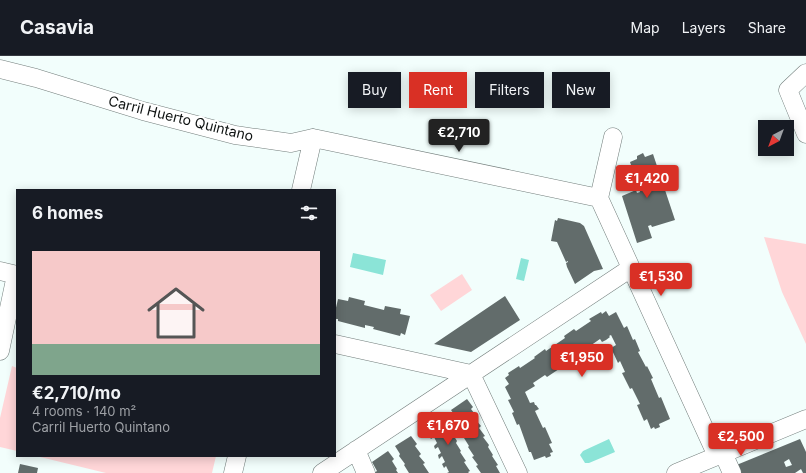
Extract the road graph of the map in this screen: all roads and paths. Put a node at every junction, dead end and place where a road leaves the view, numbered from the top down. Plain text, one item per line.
1 (0, 69) edge
2 (806, 73) edge
3 (806, 134) edge
4 (613, 137) dead end
5 (313, 138) junction
6 (301, 189) edge
7 (599, 198) junction
8 (631, 268) junction
9 (11, 274) edge
10 (336, 344) edge
11 (0, 350) edge
12 (471, 374) junction
13 (805, 421) edge
14 (356, 450) junction
15 (720, 455) junction
16 (237, 457) edge
17 (233, 473) edge
18 (322, 473) edge
19 (366, 473) edge
20 (518, 473) edge
21 (676, 473) edge
22 (732, 473) edge

1 - 5 street, Carril Huerto Quintano
2 - 3 street
4 - 7 street
5 - 6 street
5 - 7 street, Carril Huerto Quintano
7 - 8 street
8 - 12 street
8 - 15 street
9 - 11 street
10 - 12 street
12 - 14 street
12 - 20 street
13 - 15 street
14 - 18 street
14 - 19 street
15 - 21 street
15 - 22 street
16 - 17 street

